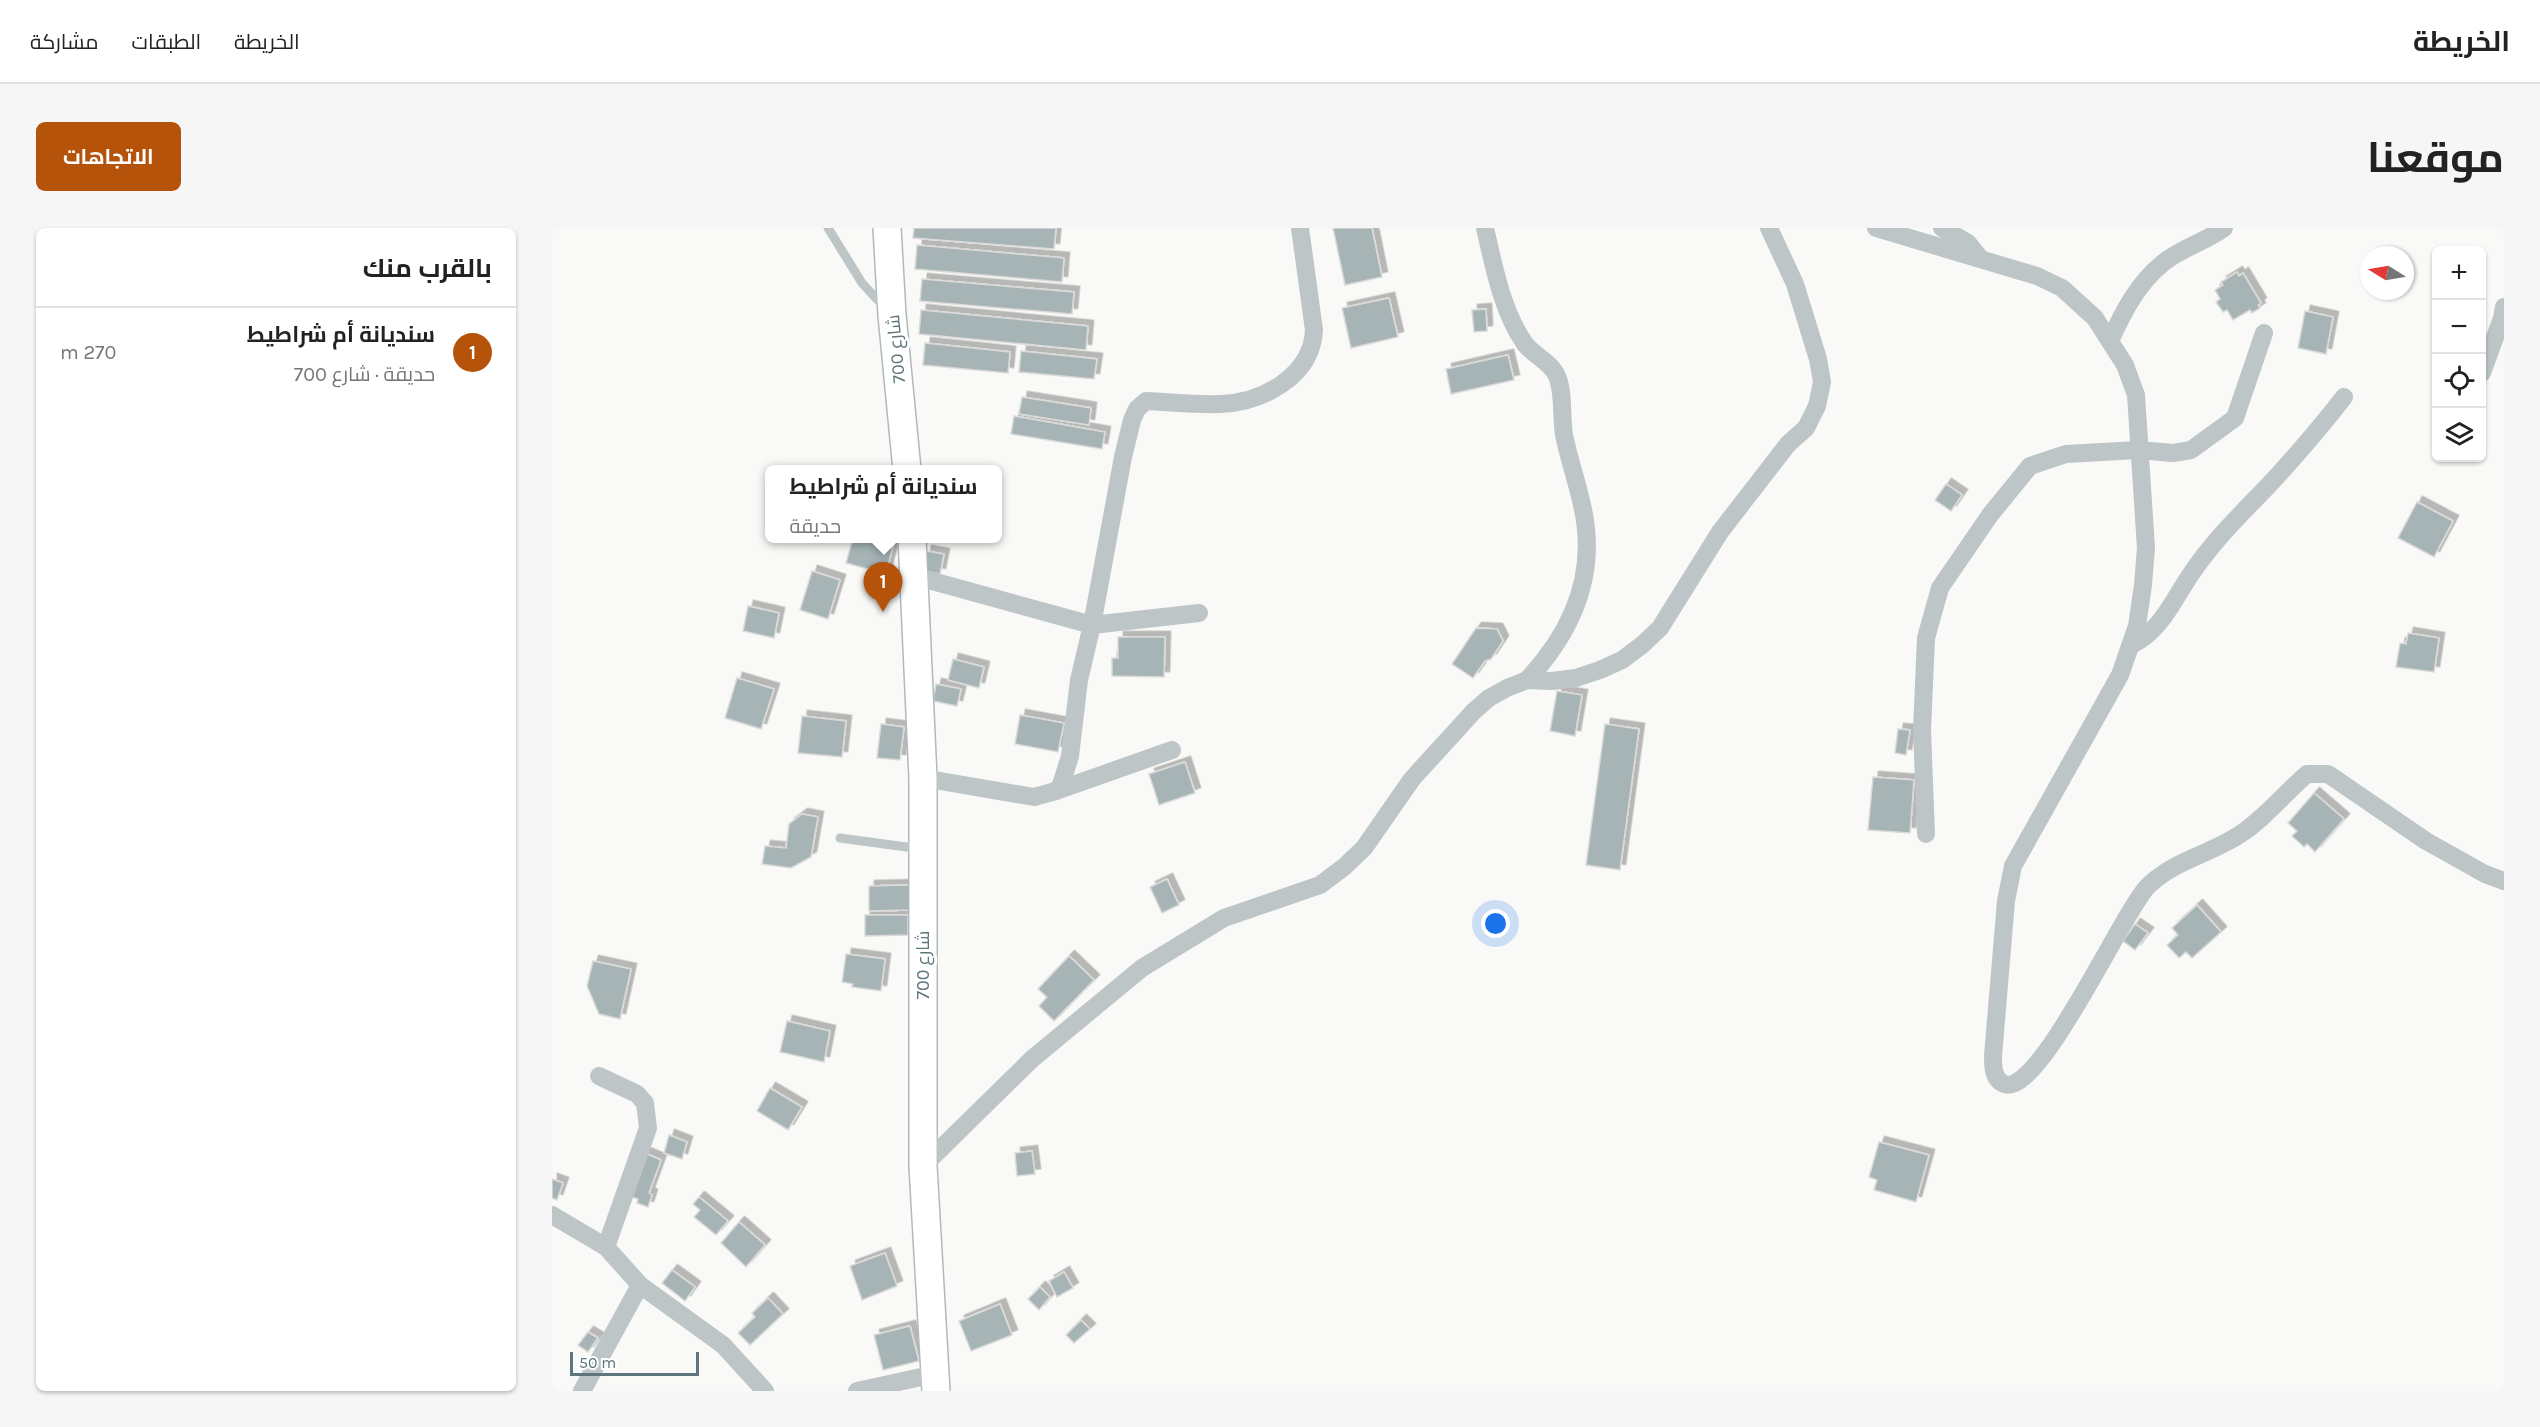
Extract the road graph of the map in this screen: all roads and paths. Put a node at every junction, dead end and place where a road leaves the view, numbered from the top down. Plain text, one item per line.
1 (828, 228) edge
2 (887, 228) edge
3 (1300, 228) edge
4 (1485, 228) edge
5 (1769, 228) edge
6 (1876, 228) edge
7 (1942, 228) edge
8 (2224, 228) edge
9 (1982, 260) junction
10 (2504, 307) edge
11 (892, 315) junction
12 (2264, 333) dead end
13 (2110, 341) junction
14 (2486, 360) edge
15 (2344, 397) dead end
16 (2138, 450) junction
17 (907, 465) edge
18 (912, 543) edge
19 (914, 576) junction
20 (1199, 613) dead end
21 (1092, 625) junction
22 (2130, 645) junction
23 (1527, 680) junction
24 (1172, 750) dead end
25 (923, 778) junction
26 (1056, 791) junction
27 (1926, 834) dead end
28 (840, 838) dead end
29 (923, 850) junction
30 (2504, 880) edge
31 (598, 1076) dead end
32 (923, 1167) junction
33 (552, 1215) edge
34 (606, 1247) junction
35 (640, 1285) junction
36 (935, 1382) edge
37 (582, 1391) edge
38 (765, 1391) edge
39 (857, 1391) edge

1 - 11 lane
2 - 11 main road, شارع 700
3 - 21 street
4 - 23 street
5 - 23 street
6 - 9 street
7 - 9 street
8 - 13 street
9 - 13 street
10 - 14 street
11 - 17 main road, شارع 700
12 - 16 street
13 - 16 street
15 - 22 street
16 - 22 street
16 - 27 street
18 - 19 main road, شارع 700
19 - 21 street
19 - 25 main road, شارع 700
20 - 21 street
21 - 26 street
22 - 30 street
23 - 32 street
24 - 26 street
25 - 26 street
25 - 29 main road, شارع 700
28 - 29 lane
29 - 32 main road, شارع 700
31 - 34 street
32 - 36 main road, شارع 700
33 - 34 street
34 - 35 street
35 - 37 street
35 - 38 street
36 - 39 street

